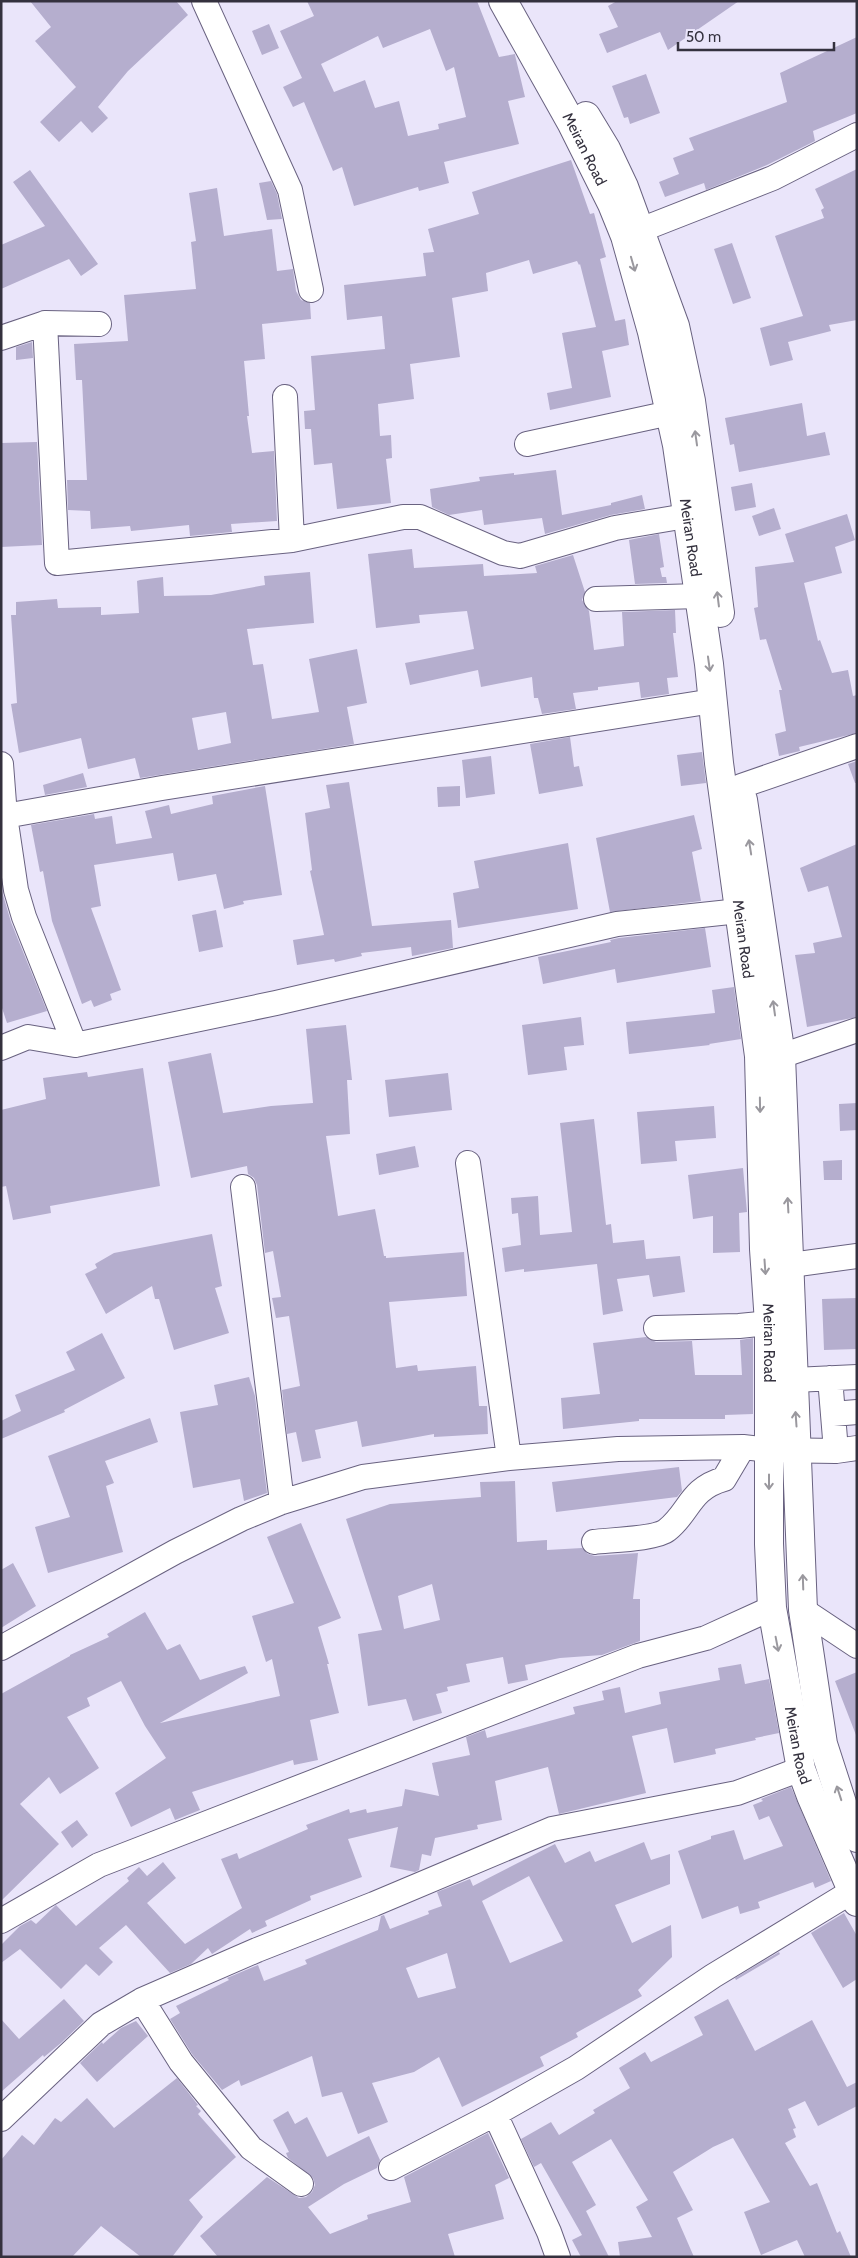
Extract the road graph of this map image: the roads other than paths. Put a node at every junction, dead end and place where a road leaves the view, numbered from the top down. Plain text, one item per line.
1 (204, 1) edge
2 (503, 1) edge
3 (522, 1) edge
4 (857, 135) edge
5 (633, 233) junction
6 (311, 290) dead end
7 (45, 323) junction
8 (99, 324) dead end
9 (663, 329) junction
10 (1, 338) edge
11 (286, 398) dead end
12 (670, 414) junction
13 (527, 444) dead end
14 (686, 516) junction
15 (292, 540) junction
16 (700, 596) junction
17 (596, 599) dead end
18 (713, 701) junction
19 (857, 746) edge
20 (1, 764) edge
21 (741, 786) junction
22 (4, 816) junction
23 (739, 911) junction
24 (857, 1030) edge
25 (74, 1045) junction
26 (1, 1048) edge
27 (781, 1056) junction
28 (468, 1163) dead end
29 (243, 1187) dead end
30 (857, 1256) edge
31 (790, 1265) junction
32 (769, 1323) junction
33 (656, 1328) dead end
34 (857, 1377) edge
35 (830, 1378) junction
36 (794, 1380) junction
37 (857, 1412) edge
38 (833, 1414) junction
39 (743, 1447) junction
40 (847, 1449) edge
41 (770, 1450) junction
42 (798, 1451) junction
43 (509, 1458) junction
44 (282, 1502) junction
45 (594, 1542) dead end
46 (772, 1608) junction
47 (804, 1610) junction
48 (857, 1646) edge
49 (1, 1648) edge
50 (801, 1769) junction
51 (857, 1838) edge
52 (854, 1897) edge
53 (1, 1921) edge
54 (142, 2000) junction
55 (495, 2114) junction
56 (1, 2119) edge
57 (391, 2168) dead end
58 (301, 2184) dead end
59 (558, 2257) edge

1 - 6 street
2 - 5 main road, Meiran Road
3 - 5 main road, Meiran Road
4 - 5 street
5 - 9 main road, Meiran Road
7 - 8 street
7 - 10 street
7 - 15 street
9 - 12 main road, Meiran Road
21 -> 9 main road, Meiran Road
11 - 15 street
12 - 13 street
12 - 14 main road, Meiran Road
14 - 15 street
14 - 16 main road, Meiran Road
16 - 17 street
16 -> 18 main road, Meiran Road
18 - 22 street
18 - 23 main road, Meiran Road
19 - 21 street
20 - 22 street
27 -> 21 main road, Meiran Road
22 - 25 street
23 - 25 street
23 -> 32 main road, Meiran Road
24 - 27 street
25 - 26 street
31 -> 27 main road, Meiran Road
28 - 43 street
29 - 44 street
30 - 31 street
31 - 36 main road, Meiran Road
32 - 33 street
32 - 41 main road, Meiran Road
34 - 35 street
35 - 36 street
35 - 38 street
42 -> 36 main road, Meiran Road
37 - 38 street
38 - 40 street
39 - 41 street
39 - 43 street
39 - 45 street
40 - 42 street
41 - 42 street
41 -> 46 main road, Meiran Road
47 -> 42 main road, Meiran Road
43 - 44 street
44 - 49 street
46 -> 50 main road, Meiran Road
46 - 53 street
47 - 48 street
51 -> 47 main road, Meiran Road
50 - 52 main road, Meiran Road
50 - 54 street
52 - 55 street
54 - 56 street
54 - 58 street
55 - 57 street
55 - 59 street

